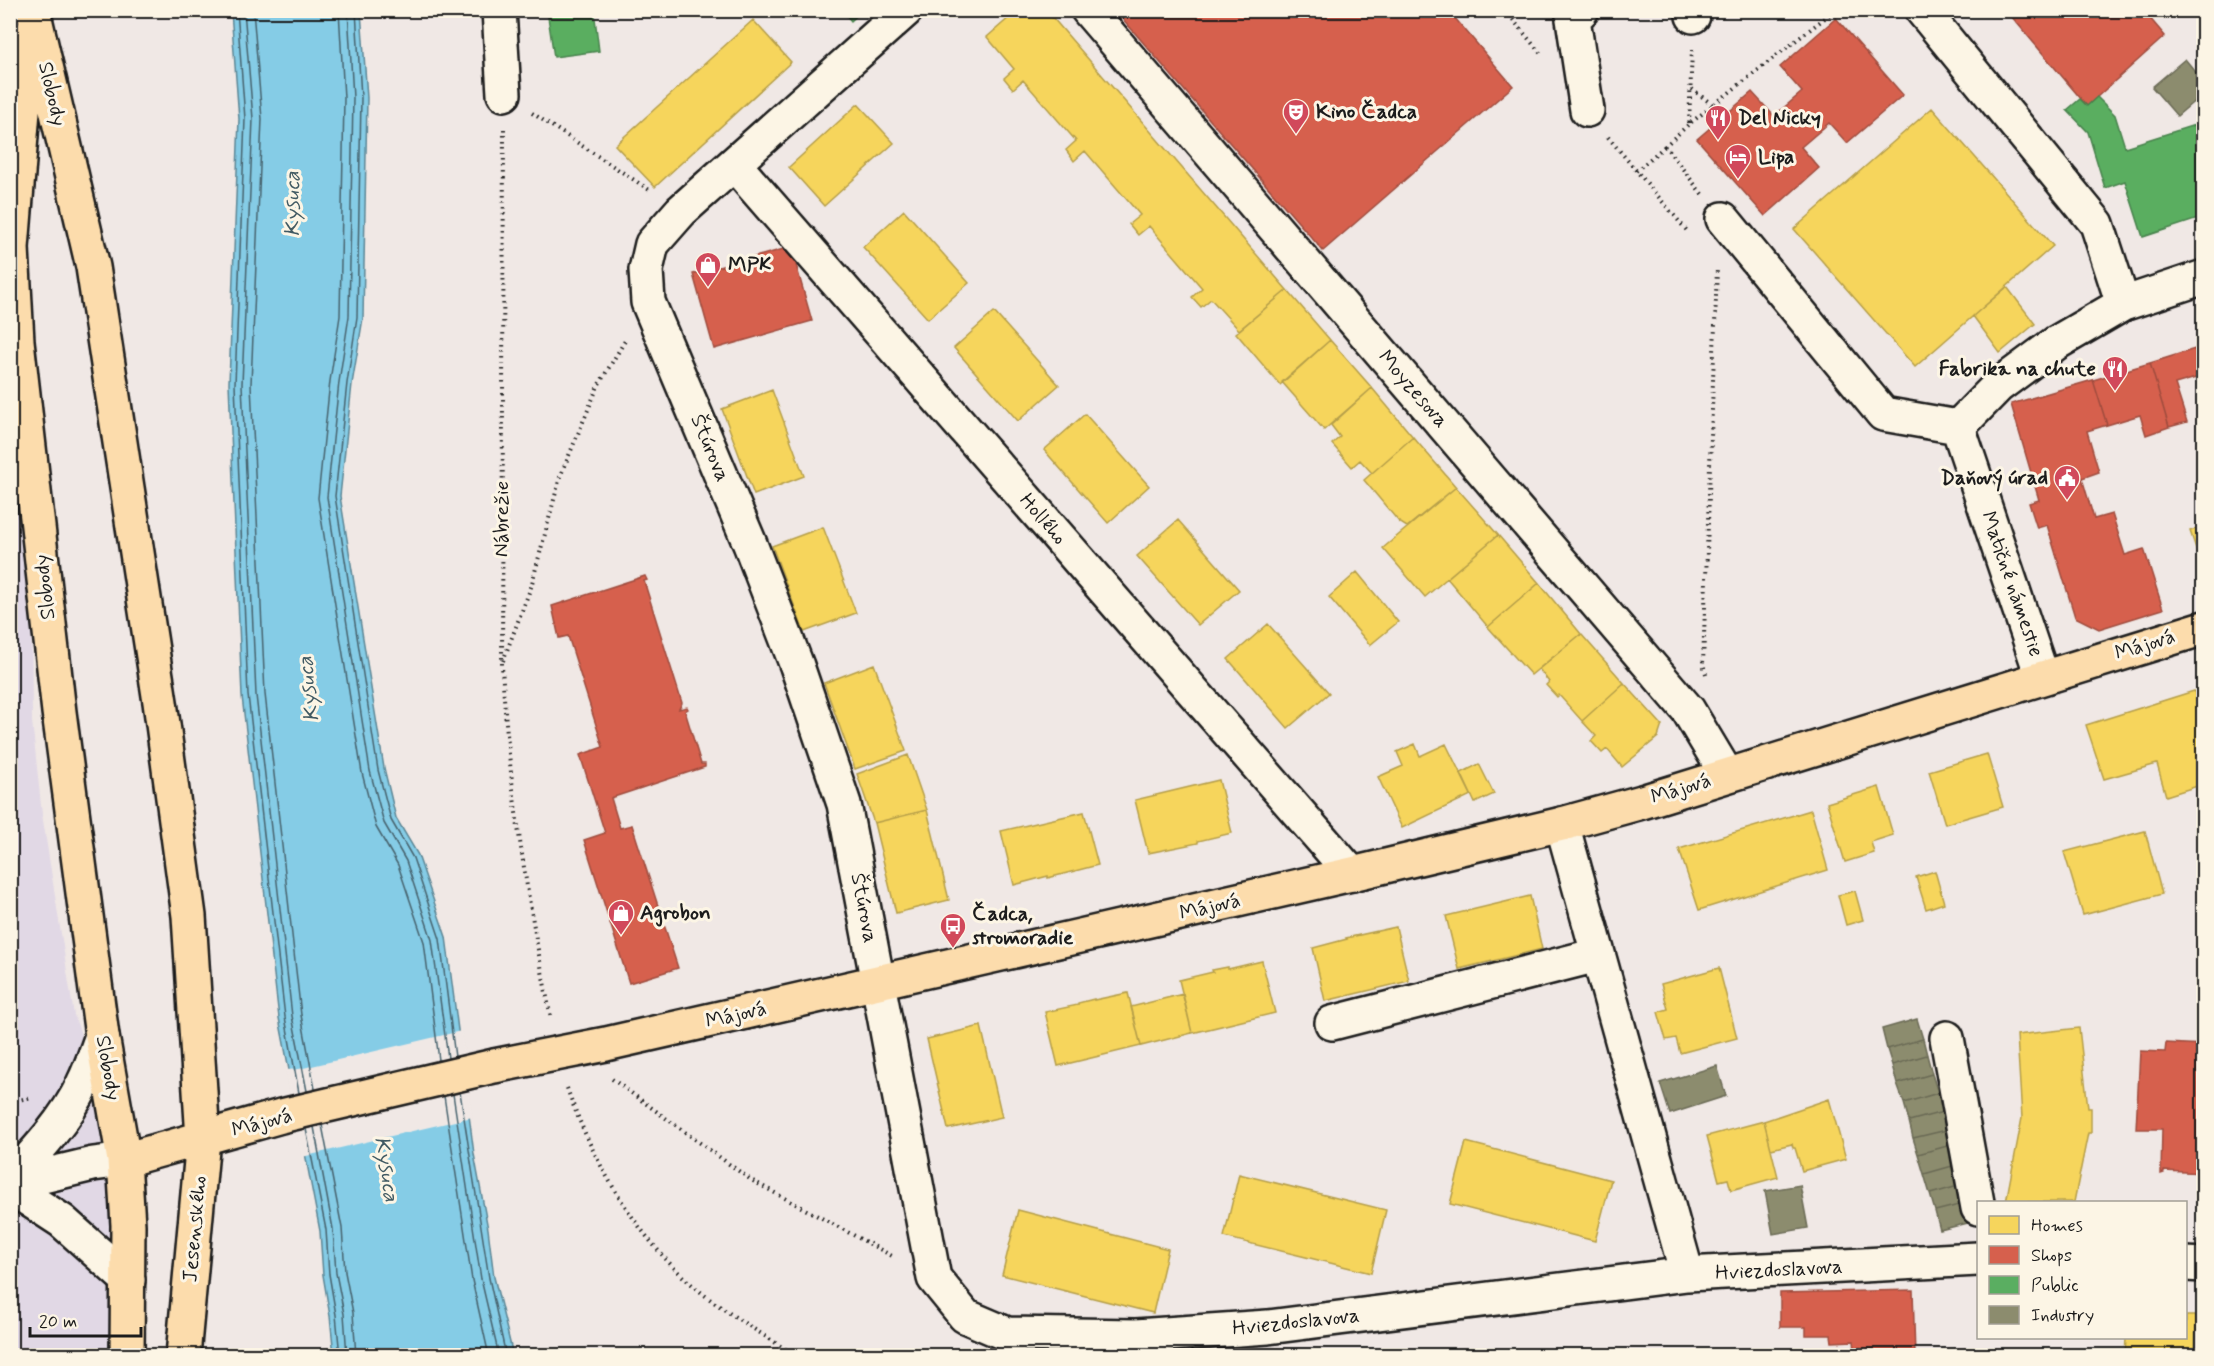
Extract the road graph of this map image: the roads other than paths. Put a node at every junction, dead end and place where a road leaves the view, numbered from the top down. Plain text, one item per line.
1 (32, 10) edge
2 (498, 10) edge
3 (906, 10) edge
4 (1088, 10) edge
5 (1582, 10) edge
6 (1922, 10) edge
7 (504, 94) road end
8 (1587, 110) dead end
9 (734, 164) junction
10 (1723, 219) road end
11 (2204, 277) edge
12 (2123, 304) junction
13 (1958, 428) junction
14 (2204, 628) edge
15 (2042, 676) junction
16 (1727, 775) junction
17 (1562, 824) junction
18 (1352, 874) junction
19 (1597, 955) junction
20 (878, 983) junction
21 (1332, 1023) dead end
22 (102, 1036) junction
23 (1947, 1038) dead end
24 (203, 1139) junction
25 (124, 1160) junction
26 (10, 1184) edge
27 (1977, 1203) edge
28 (1977, 1259) edge
29 (2187, 1264) edge
30 (2204, 1264) edge
31 (1687, 1274) junction
32 (128, 1280) junction
33 (127, 1356) edge
34 (183, 1356) edge

1 - 22 main road, Slobody
1 - 24 main road, Slobody
2 - 7 street
3 - 9 street, Štúrova
4 - 16 street, Moyzesova
5 - 8 street
6 - 12 street
9 - 18 street, Hollého
9 - 20 street, Štúrova
10 - 13 street
11 - 12 street
12 - 13 street
13 - 15 street, Matičné námestie
14 - 15 main road, Májová
15 - 16 main road, Májová
16 - 17 main road, Májová
17 - 18 main road, Májová
17 - 19 street
18 - 20 main road, Májová
19 - 21 street
19 - 31 street
20 - 24 main road, Májová
20 - 31 street, Hviezdoslavova
22 - 25 main road, Slobody
22 - 26 street
23 - 27 street
24 - 25 main road, Májová
24 - 34 main road, Jesenského
25 - 26 street
25 - 32 main road
26 - 32 street
28 - 31 street, Hviezdoslavova
29 - 30 street
32 - 33 main road

